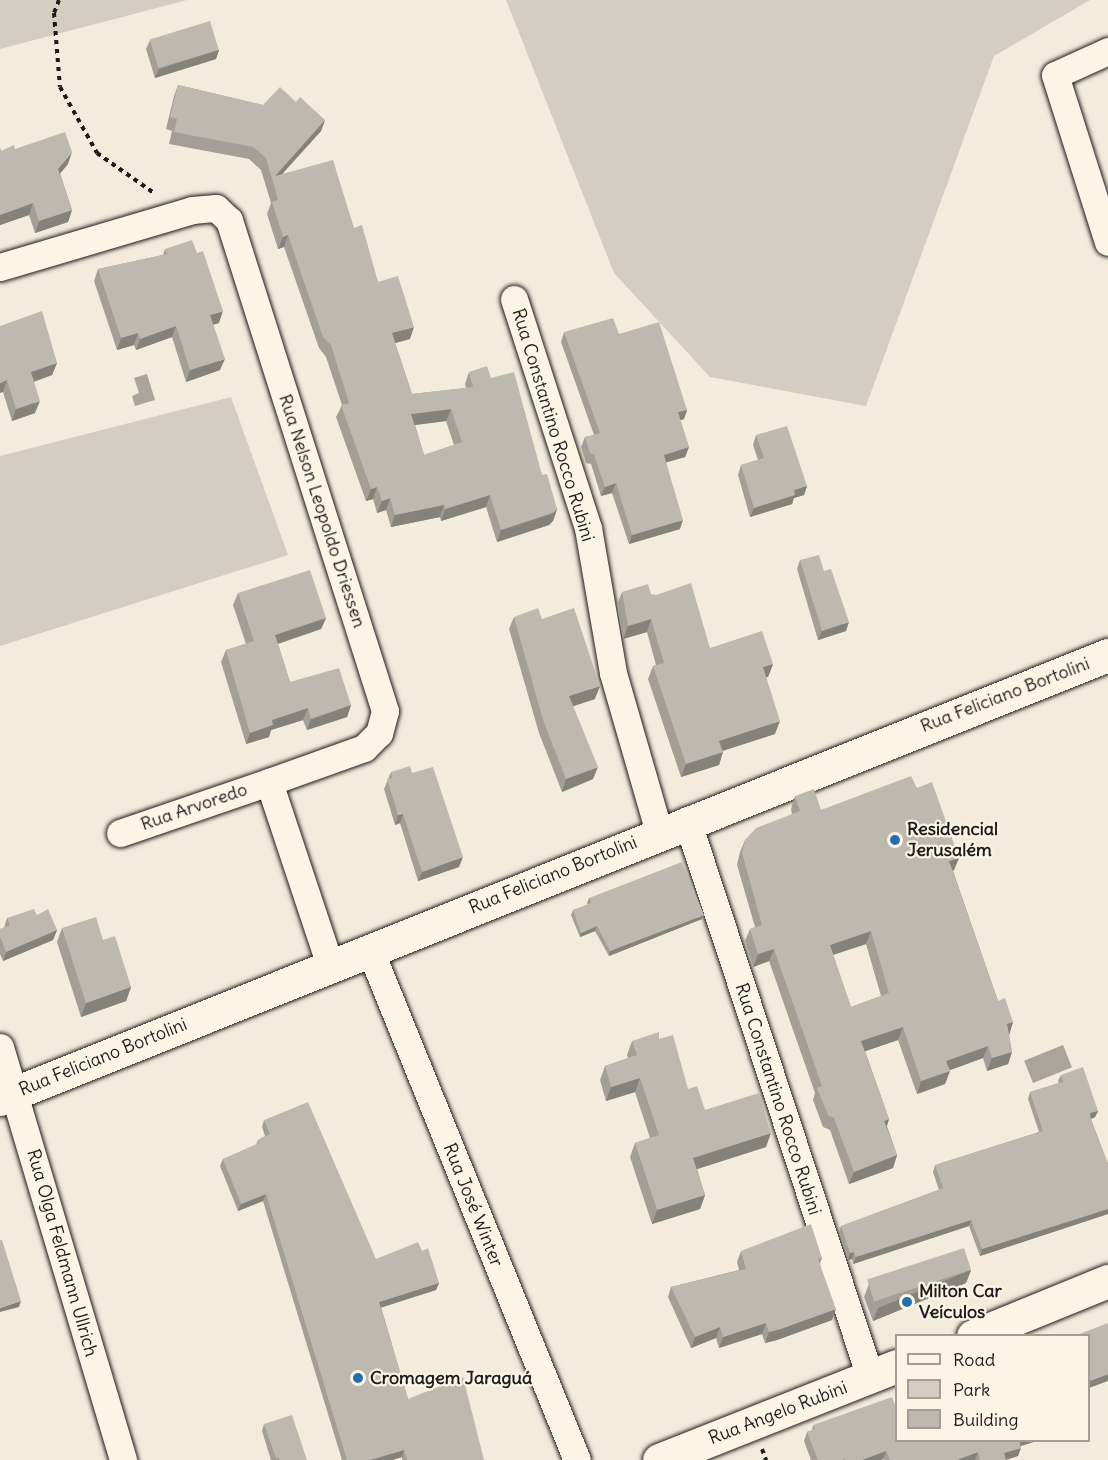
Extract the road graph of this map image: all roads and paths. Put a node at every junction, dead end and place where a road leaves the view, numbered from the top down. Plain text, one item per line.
1 (59, 0) edge
2 (1108, 51) edge
3 (192, 210) junction
4 (1108, 242) edge
5 (0, 267) edge
6 (514, 298) dead end
7 (1108, 655) edge
8 (269, 782) junction
9 (673, 826) junction
10 (120, 833) dead end
11 (370, 950) junction
12 (330, 965) junction
13 (0, 1047) edge
14 (8, 1096) edge
15 (1108, 1281) edge
16 (976, 1334) edge
17 (883, 1372) edge
18 (123, 1460) edge
19 (577, 1460) edge
20 (659, 1460) edge

1 - 3 path
2 - 4 street
3 - 5 street, Rua Nelson Leopoldo Driessen
3 - 8 street, Rua Nelson Leopoldo Driessen
6 - 9 street, Rua Constantino Rocco Rubini
7 - 9 main road, Rua Feliciano Bortolini
8 - 10 street, Rua Arvoredo
8 - 12 street
9 - 11 main road, Rua Feliciano Bortolini
9 - 17 street, Rua Constantino Rocco Rubini
11 - 12 main road, Rua Feliciano Bortolini
11 - 19 street, Rua José Winter
12 - 14 main road, Rua Feliciano Bortolini
13 - 14 street, Rua Olga Feldmann Ullrich
14 - 18 street, Rua Olga Feldmann Ullrich
15 - 16 main road
17 - 20 main road, Rua Angelo Rubini

